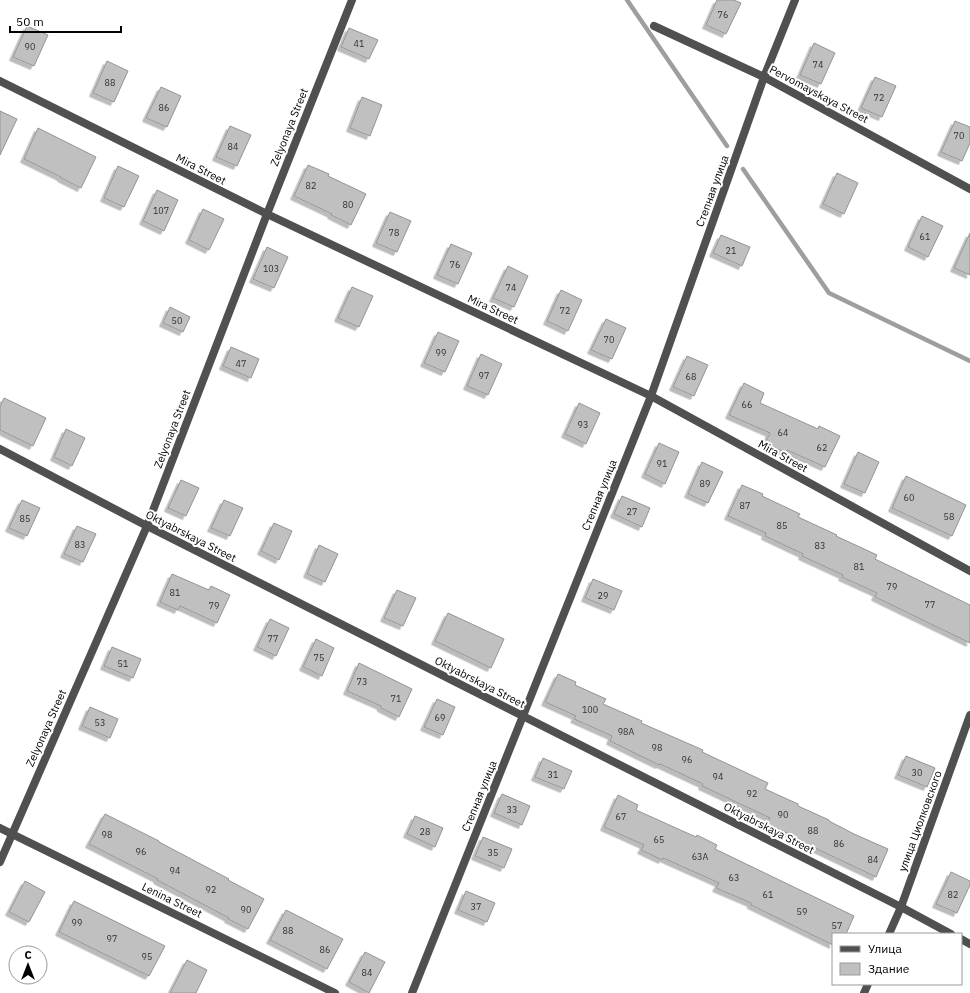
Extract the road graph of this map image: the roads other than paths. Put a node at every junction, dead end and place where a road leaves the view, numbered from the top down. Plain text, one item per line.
1 (352, 0) edge
2 (795, 0) edge
3 (654, 26) dead end
4 (764, 77) junction
5 (0, 81) edge
6 (970, 189) edge
7 (266, 214) junction
8 (651, 396) junction
9 (0, 449) edge
10 (147, 526) junction
11 (970, 571) edge
12 (970, 715) edge
13 (523, 716) junction
14 (0, 828) edge
15 (12, 834) junction
16 (0, 862) edge
17 (901, 907) junction
18 (889, 933) edge
19 (949, 933) edge
20 (334, 993) edge
21 (412, 993) edge

1 - 7 street, Zelyonaya Street
2 - 4 street, Степная улица
3 - 4 street, Pervomayskaya Street
4 - 6 street, Pervomayskaya Street
4 - 8 street, Степная улица
5 - 7 street, Mira Street
7 - 8 street, Mira Street
7 - 10 street, Zelyonaya Street
8 - 11 street, Mira Street
8 - 13 street, Степная улица
9 - 10 street, Oktyabrskaya Street
10 - 13 street, Oktyabrskaya Street
10 - 15 street, Zelyonaya Street
12 - 17 street, улица Циолковского
13 - 17 street, Oktyabrskaya Street
13 - 21 street, Степная улица
14 - 15 street, Lenina Street
15 - 16 street, Zelyonaya Street
15 - 20 street, Lenina Street
17 - 18 street, улица Циолковского
17 - 19 street, Oktyabrskaya Street

